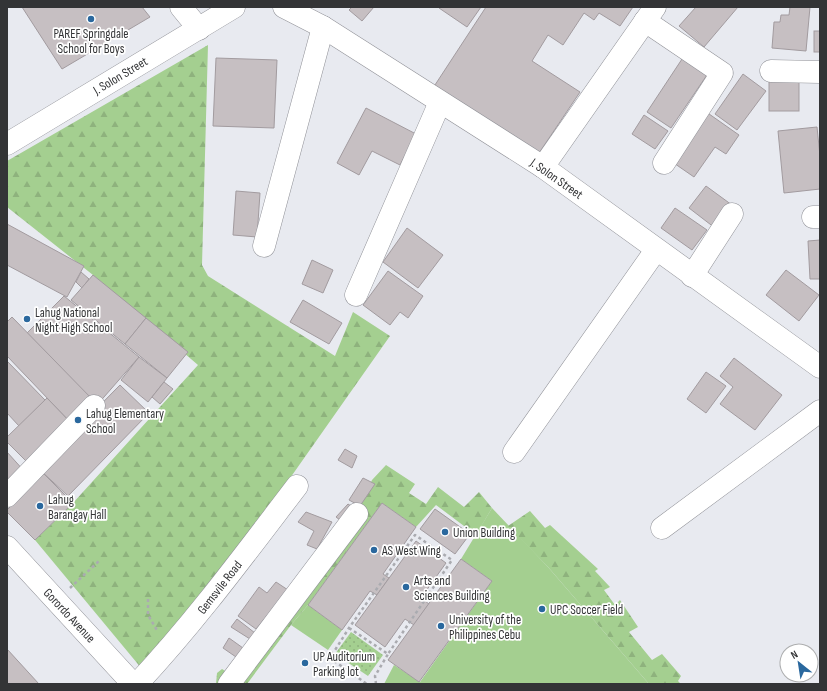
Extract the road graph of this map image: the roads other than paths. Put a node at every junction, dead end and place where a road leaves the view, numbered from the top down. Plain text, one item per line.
1 (181, 7) edge
2 (234, 7) edge
3 (284, 7) edge
4 (650, 14) edge
5 (323, 27) junction
6 (199, 29) junction
7 (771, 72) dead end
8 (820, 72) edge
9 (440, 102) junction
10 (10, 137) edge
11 (664, 163) dead end
12 (543, 167) junction
13 (732, 214) dead end
14 (264, 246) dead end
15 (656, 250) junction
16 (692, 276) junction
17 (356, 295) dead end
18 (820, 367) edge
19 (94, 406) dead end
20 (820, 411) edge
21 (514, 452) dead end
22 (296, 486) dead end
23 (7, 496) edge
24 (358, 514) dead end
25 (662, 528) dead end
26 (7, 546) edge
27 (133, 684) edge
28 (137, 684) edge
29 (229, 684) edge

1 - 6 street
2 - 6 street, J. Solon Street
3 - 5 street, J. Solon Street
4 - 11 street
4 - 12 street
5 - 9 street, J. Solon Street
5 - 14 street
6 - 10 street, J. Solon Street
7 - 8 street
9 - 12 street, J. Solon Street
9 - 17 street
12 - 15 street, J. Solon Street
13 - 16 street
15 - 16 street, J. Solon Street
15 - 21 street
16 - 18 street, J. Solon Street
19 - 23 street
20 - 25 street
22 - 28 street, Gemsvile Road
24 - 29 street
26 - 27 street, Gorordo Avenue

